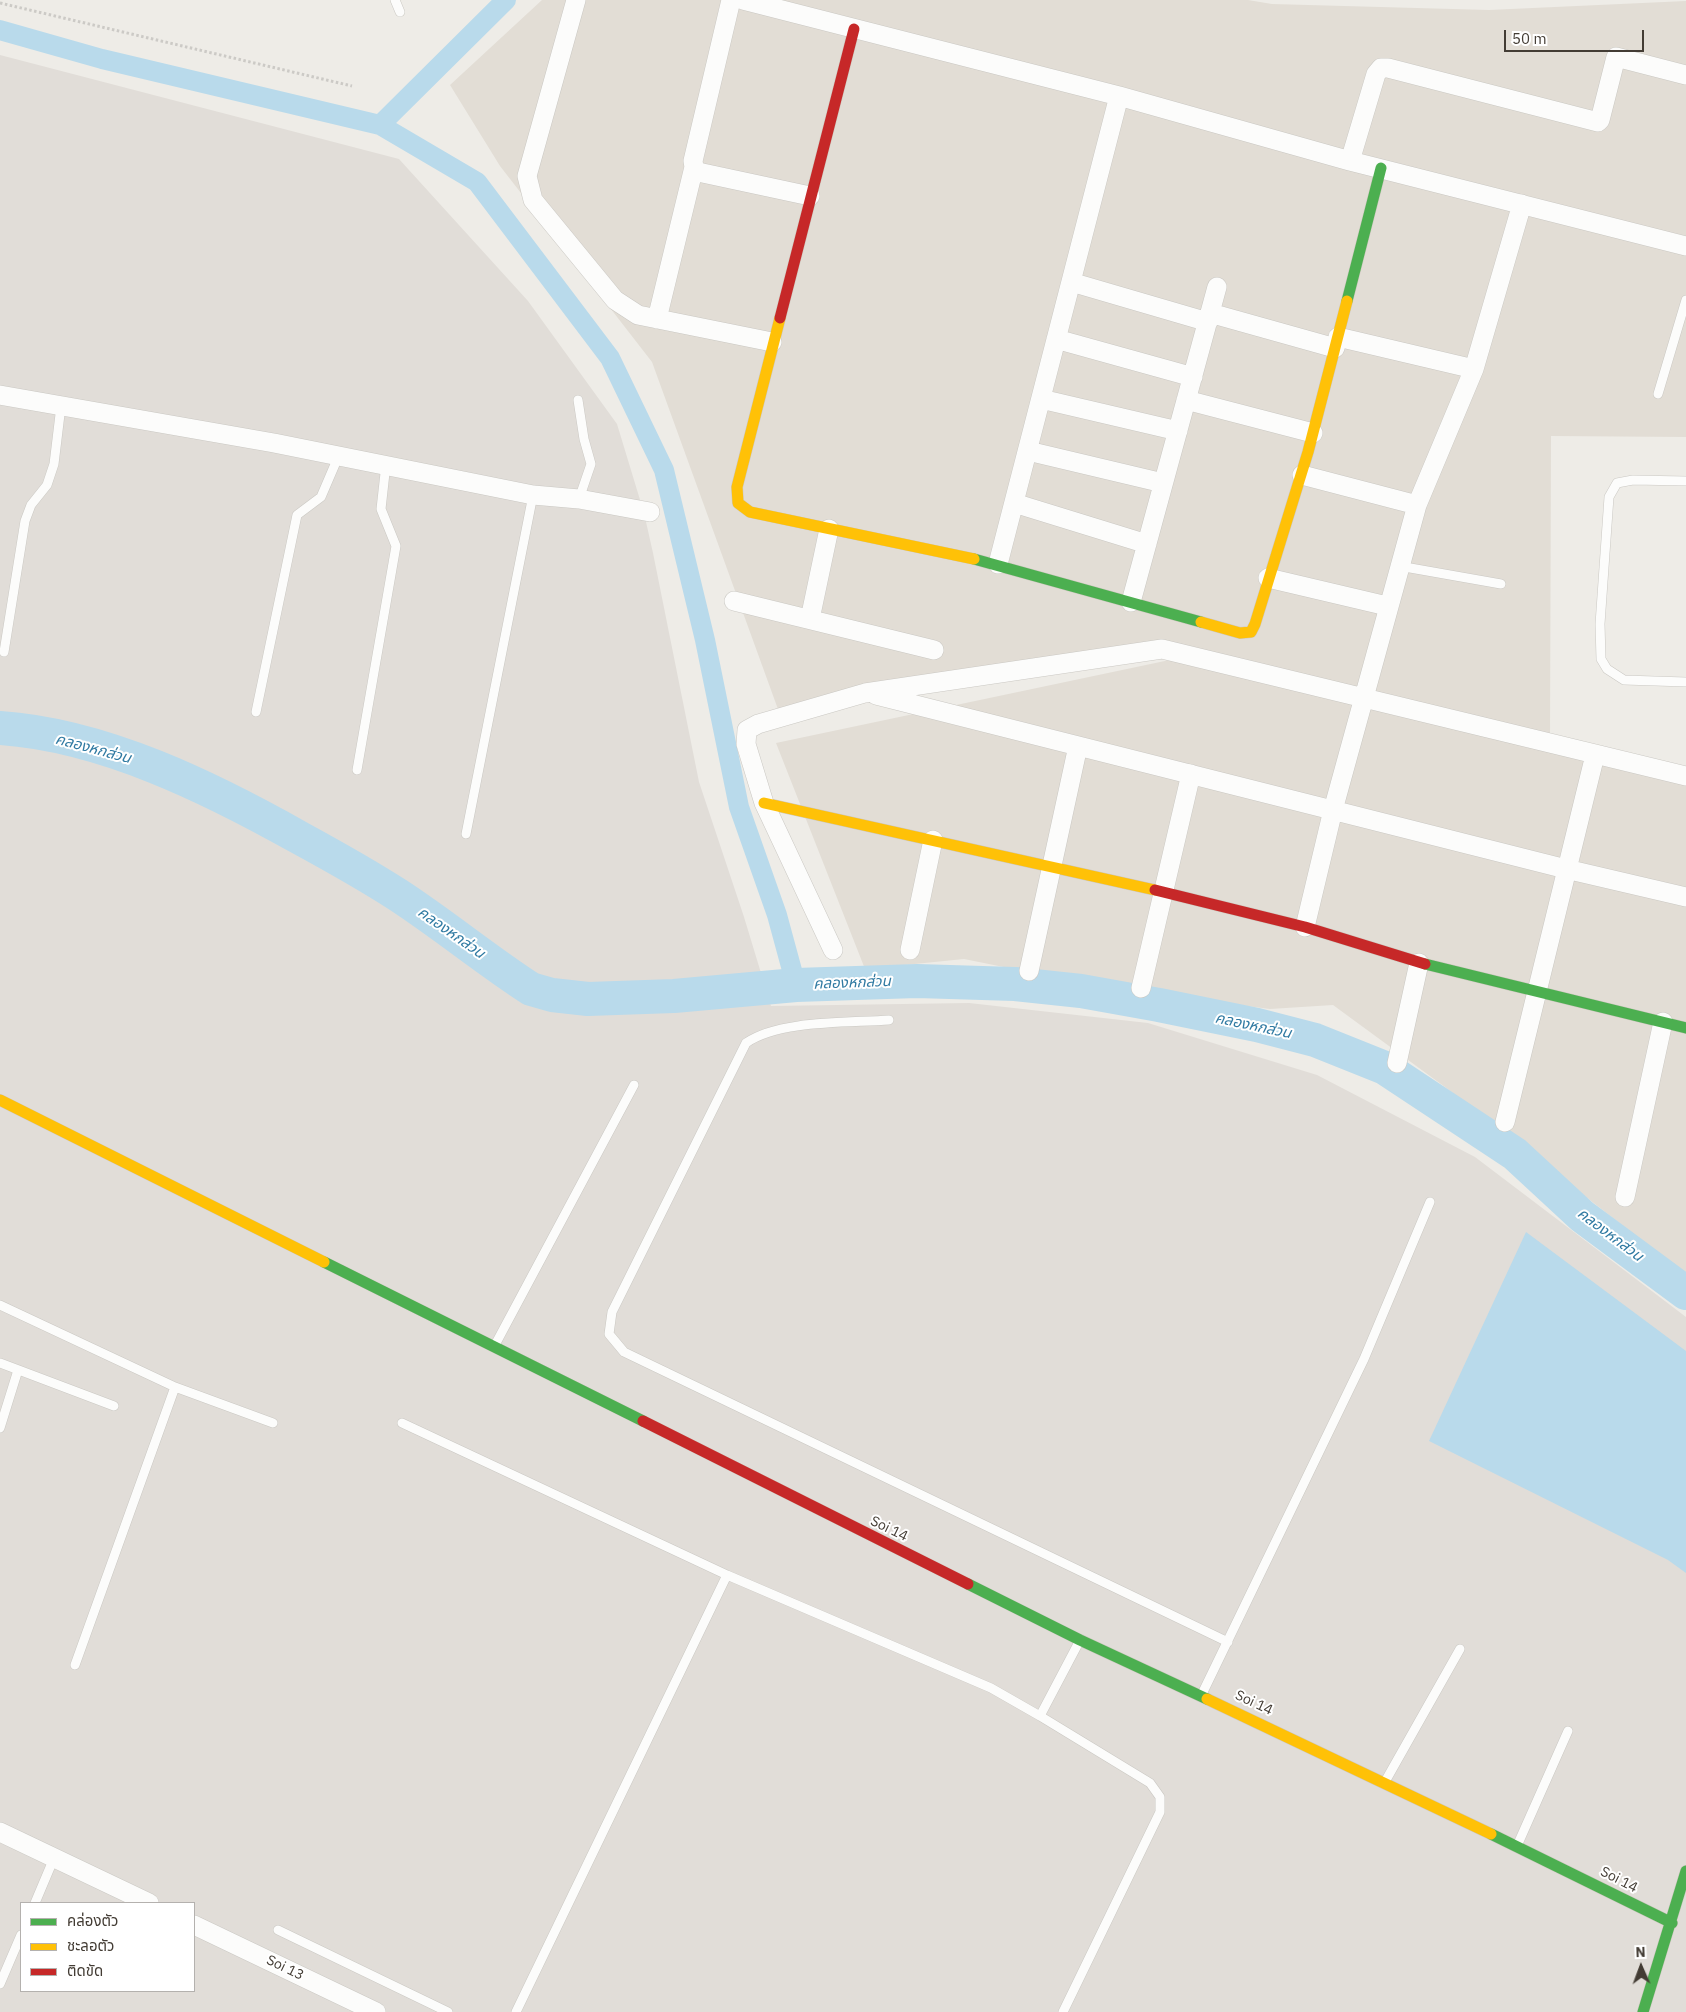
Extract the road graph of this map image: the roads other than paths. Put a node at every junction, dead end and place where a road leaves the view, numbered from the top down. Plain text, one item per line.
1 (395, 0) edge
2 (576, 0) edge
3 (731, 0) edge
4 (743, 0) edge
5 (400, 12) dead end
6 (854, 29) junction
7 (1686, 75) edge
8 (1119, 96) junction
9 (1350, 161) junction
10 (694, 168) junction
11 (1381, 168) junction
12 (810, 196) junction
13 (1522, 204) junction
14 (1686, 246) edge
15 (1071, 282) junction
16 (1217, 287) dead end
17 (1686, 300) edge
18 (1209, 318) junction
19 (658, 319) junction
20 (1056, 339) junction
21 (772, 342) junction
22 (1336, 343) junction
23 (1474, 369) junction
24 (1193, 377) junction
25 (1658, 394) dead end
26 (0, 395) edge
27 (1041, 399) junction
28 (578, 400) dead end
29 (1186, 400) junction
30 (60, 406) junction
31 (1178, 430) junction
32 (1313, 433) junction
33 (1028, 451) junction
34 (339, 455) junction
35 (386, 464) junction
36 (1302, 475) junction
37 (1686, 481) edge
38 (1163, 483) junction
39 (533, 495) junction
40 (579, 500) junction
41 (1014, 503) junction
42 (1417, 505) junction
43 (650, 512) dead end
44 (829, 529) junction
45 (1147, 544) junction
46 (998, 564) junction
47 (1399, 566) junction
48 (1268, 578) junction
49 (1501, 584) dead end
50 (734, 601) dead end
51 (1131, 602) junction
52 (1387, 606) junction
53 (810, 620) junction
54 (934, 650) dead end
55 (4, 652) dead end
56 (1686, 682) edge
57 (865, 693) junction
58 (1364, 700) junction
59 (256, 712) dead end
60 (1078, 746) junction
61 (1595, 755) junction
62 (357, 770) dead end
63 (1192, 774) junction
64 (1686, 776) edge
65 (764, 803) junction
66 (1333, 810) junction
67 (466, 834) dead end
68 (933, 840) junction
69 (1051, 866) junction
70 (1566, 869) junction
71 (1164, 892) junction
72 (1686, 897) edge
73 (1305, 927) junction
74 (833, 950) dead end
75 (910, 950) dead end
76 (1419, 963) junction
77 (1029, 971) dead end
78 (1141, 988) dead end
79 (1538, 992) junction
80 (889, 1020) dead end
81 (1663, 1022) junction
82 (1686, 1028) edge
83 (1397, 1063) dead end
84 (634, 1085) dead end
85 (0, 1100) edge
86 (1505, 1122) dead end
87 (1625, 1197) dead end
88 (1430, 1202) dead end
89 (0, 1305) edge
90 (494, 1347) junction
91 (0, 1363) edge
92 (18, 1370) junction
93 (175, 1387) junction
94 (114, 1406) dead end
95 (273, 1423) dead end
96 (402, 1423) dead end
97 (0, 1428) edge
98 (727, 1575) junction
99 (1080, 1640) junction
100 (1228, 1642) junction
101 (1460, 1649) dead end
102 (75, 1666) dead end
103 (1202, 1695) junction
104 (1040, 1716) junction
105 (1568, 1730) dead end
106 (1385, 1782) junction
107 (0, 1832) edge
108 (1517, 1846) junction
109 (54, 1858) junction
110 (1686, 1871) edge
111 (35, 1902) edge
112 (147, 1902) edge
113 (1672, 1924) junction
114 (195, 1925) edge
115 (278, 1930) dead end
116 (20, 1937) edge
117 (0, 1984) edge
118 (376, 2012) edge
119 (448, 2012) edge
120 (516, 2012) edge
121 (1063, 2012) edge
122 (1643, 2012) edge

1 - 5 lane
2 - 19 street
3 - 10 street
4 - 6 street
6 - 8 street
6 - 12 street
7 - 9 street
8 - 9 street
8 - 15 street
9 - 11 street
10 - 12 street
10 - 19 street
11 - 13 street
11 - 22 street
12 - 21 street
13 - 14 street
13 - 23 street
15 - 18 street
15 - 20 street
16 - 18 street
17 - 25 lane
18 - 22 street
18 - 24 street
19 - 21 street
20 - 24 street
20 - 27 street
21 - 44 street
22 - 23 street
22 - 32 street
23 - 42 street
24 - 29 street
26 - 30 street
27 - 31 street
27 - 33 street
28 - 40 lane
29 - 31 street
29 - 32 street
30 - 34 street
30 - 55 lane
31 - 38 street
32 - 36 street
33 - 38 street
33 - 41 street
34 - 35 street
34 - 59 lane
35 - 39 street
35 - 62 lane
36 - 42 street
36 - 48 street
37 - 56 lane
38 - 45 street
39 - 40 street
39 - 67 lane
40 - 43 street
41 - 45 street
41 - 46 street
42 - 47 street
44 - 46 street
44 - 53 street
45 - 51 street
46 - 51 street
47 - 49 lane
47 - 52 street
48 - 51 street
48 - 52 street
50 - 53 street
52 - 58 street
53 - 54 street
57 - 58 street
57 - 60 street
57 - 65 street
58 - 61 street
58 - 66 street
60 - 63 street
60 - 69 street
61 - 64 street
61 - 70 street
63 - 66 street
63 - 71 street
65 - 68 street
65 - 74 street
66 - 70 street
66 - 73 street
68 - 69 street
68 - 75 street
69 - 71 street
69 - 77 street
70 - 72 street
70 - 79 street
71 - 73 street
71 - 78 street
73 - 76 street
76 - 79 street
76 - 83 street
79 - 81 street
79 - 86 street
80 - 100 lane
81 - 82 street
81 - 87 street
84 - 90 lane
85 - 90 street, Soi 14
88 - 100 lane
89 - 93 lane
90 - 99 street, Soi 14
91 - 92 lane
92 - 94 lane
92 - 97 lane
93 - 95 lane
93 - 102 lane
96 - 98 lane
98 - 104 lane
98 - 120 lane
99 - 103 street, Soi 14
99 - 104 lane
100 - 103 lane
101 - 106 lane
103 - 106 street, Soi 14
104 - 121 lane
105 - 108 lane
106 - 108 street, Soi 14
107 - 109 street
108 - 113 street, Soi 14
109 - 111 lane
109 - 112 street
110 - 113 street
113 - 122 street
114 - 118 street, Soi 13
115 - 119 lane
116 - 117 lane

